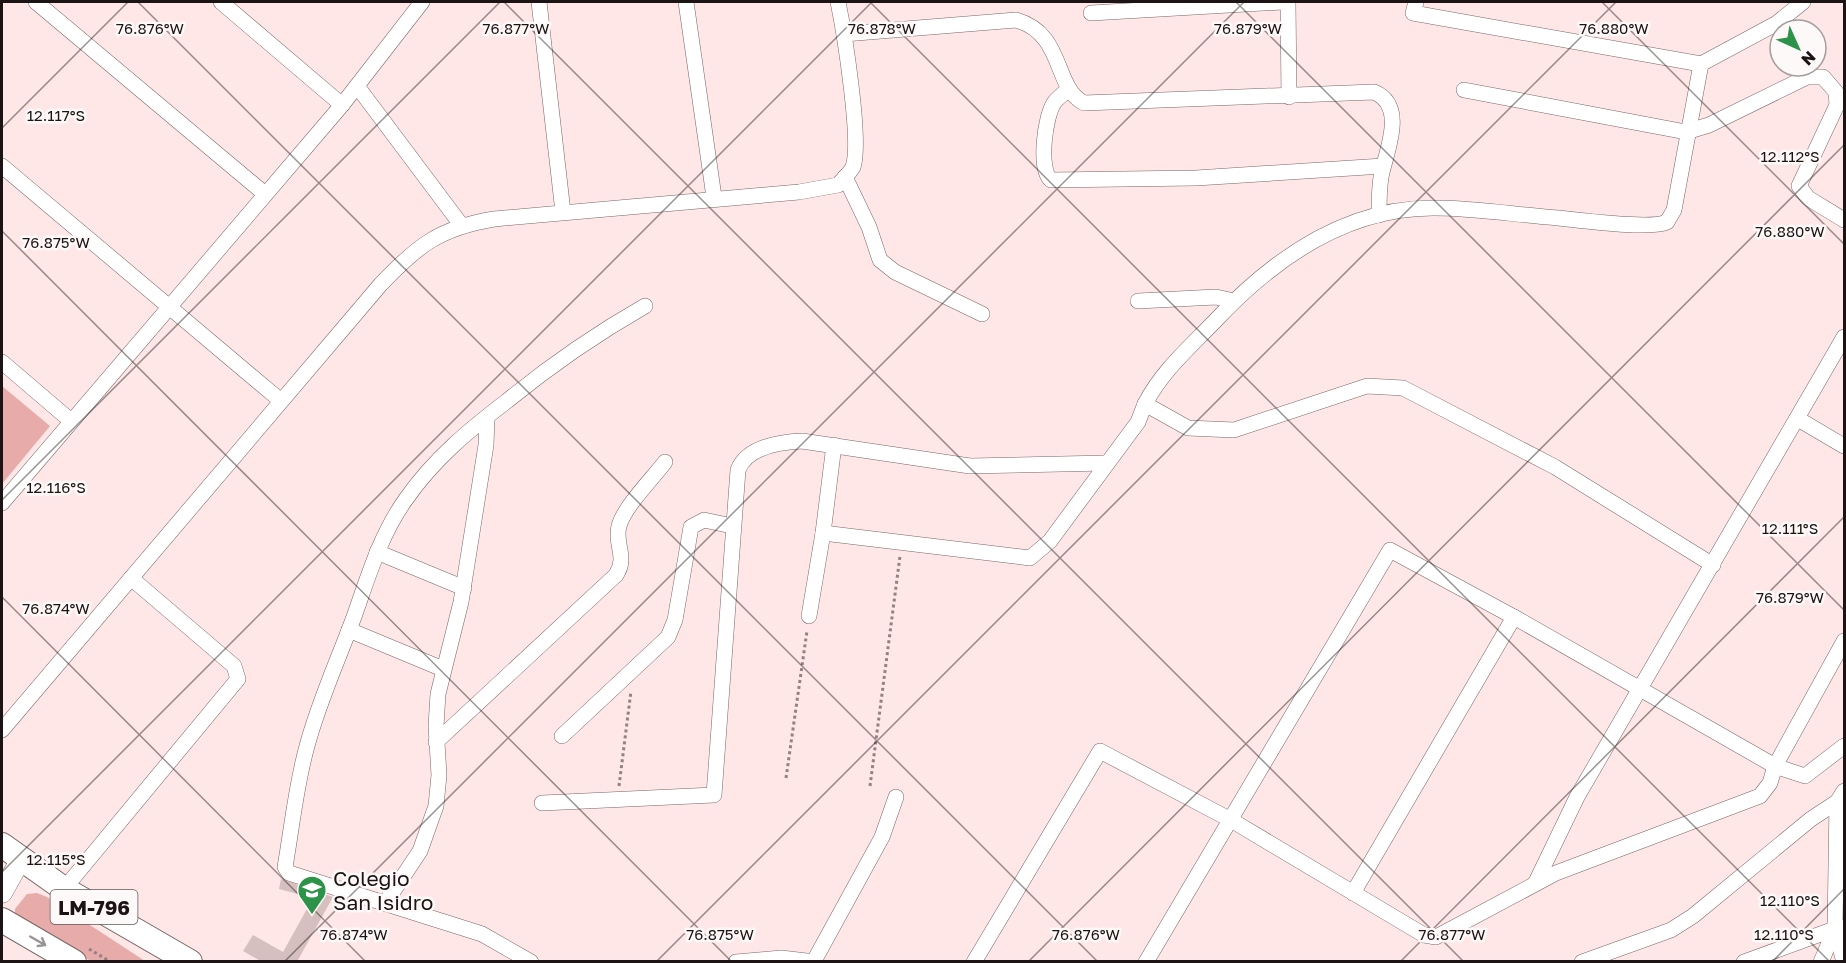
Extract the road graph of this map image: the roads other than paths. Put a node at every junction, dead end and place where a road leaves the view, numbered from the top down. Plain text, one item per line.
1 (36, 2) edge
2 (221, 2) edge
3 (422, 2) edge
4 (539, 2) edge
5 (686, 2) edge
6 (838, 2) edge
7 (1282, 2) edge
8 (1288, 2) edge
9 (1416, 2) edge
10 (1803, 2) edge
11 (1091, 13) dead end
12 (844, 34) junction
13 (1701, 64) junction
14 (357, 86) junction
15 (1068, 89) junction
16 (1464, 90) dead end
17 (1289, 97) junction
18 (342, 105) junction
19 (1686, 132) junction
20 (2, 166) edge
21 (1383, 166) junction
22 (845, 177) junction
23 (265, 194) junction
24 (714, 197) junction
25 (562, 212) junction
26 (1379, 215) junction
27 (1845, 220) edge
28 (462, 226) junction
29 (1234, 300) junction
30 (1138, 301) dead end
31 (645, 306) dead end
32 (169, 308) junction
33 (982, 314) dead end
34 (1845, 337) edge
35 (2, 362) edge
36 (281, 401) junction
37 (1145, 404) junction
38 (487, 417) junction
39 (1798, 419) junction
40 (71, 422) junction
41 (834, 445) junction
42 (1845, 447) edge
43 (666, 462) dead end
44 (1106, 463) junction
45 (2, 503) edge
46 (732, 526) junction
47 (823, 533) junction
48 (377, 552) junction
49 (1713, 565) junction
50 (131, 578) junction
51 (464, 588) junction
52 (809, 616) road end
53 (1514, 617) junction
54 (349, 630) junction
55 (1845, 641) edge
56 (443, 669) junction
57 (1642, 689) junction
58 (2, 730) edge
59 (562, 736) dead end
60 (436, 742) junction
61 (1845, 746) edge
62 (1775, 766) junction
63 (896, 797) dead end
64 (1841, 797) edge
65 (542, 802) dead end
66 (1231, 820) junction
67 (2, 844) edge
68 (21, 859) junction
69 (1536, 882) junction
70 (64, 889) junction
71 (2, 893) edge
72 (1353, 893) junction
73 (386, 902) junction
74 (2, 920) edge
75 (1840, 927) edge
76 (814, 961) edge
77 (1748, 961) edge
78 (74, 962) edge
79 (190, 962) edge
80 (531, 962) edge
81 (736, 962) edge
82 (974, 962) edge
83 (1146, 962) edge
84 (1582, 962) edge
85 (1821, 962) edge
86 (1844, 962) edge

1 - 23 street
2 - 18 street
3 - 14 street
4 - 25 street
5 - 24 street
6 - 12 street
7 - 11 street
8 - 17 street
9 - 13 street
10 - 13 street
12 - 15 street
12 - 22 street
13 - 19 street
14 - 18 street
14 - 28 street
15 - 17 street
15 - 21 street
16 - 19 street
17 - 21 street
18 - 23 street
19 - 26 street
19 - 27 street
20 - 32 street
21 - 26 street
22 - 24 street
22 - 33 street
23 - 32 street
24 - 25 street
25 - 28 street
26 - 29 street
28 - 36 street
29 - 30 street
29 - 37 street
31 - 38 street
32 - 36 street
32 - 40 street
34 - 39 street
35 - 40 street
36 - 50 street
37 - 44 street
37 - 49 street
38 - 48 street
38 - 51 street
39 - 42 street
39 - 49 street
40 - 45 street
41 - 44 street
41 - 46 street
41 - 47 street
43 - 60 street
44 - 47 street
46 - 59 street
46 - 65 street
47 - 52 street
48 - 51 street
48 - 54 street
49 - 57 street
50 - 58 street
50 - 70 street
51 - 56 street
53 - 57 street
53 - 66 street
53 - 72 street
54 - 56 street
54 - 73 street
55 - 62 street
56 - 60 street
57 - 62 street
57 - 69 street
60 - 73 street
61 - 62 street
62 - 69 street
63 - 76 street
64 - 75 street
64 - 84 street
66 - 72 street
66 - 82 street
66 - 83 street
67 - 68 main road, LM-796
68 - 70 main road, LM-796
68 - 71 street
69 - 72 street
70 - 79 main road, LM-796
73 - 80 street
74 -> 78 main road, LM-796
75 - 77 street
75 - 85 street
75 - 86 street
76 - 81 street

